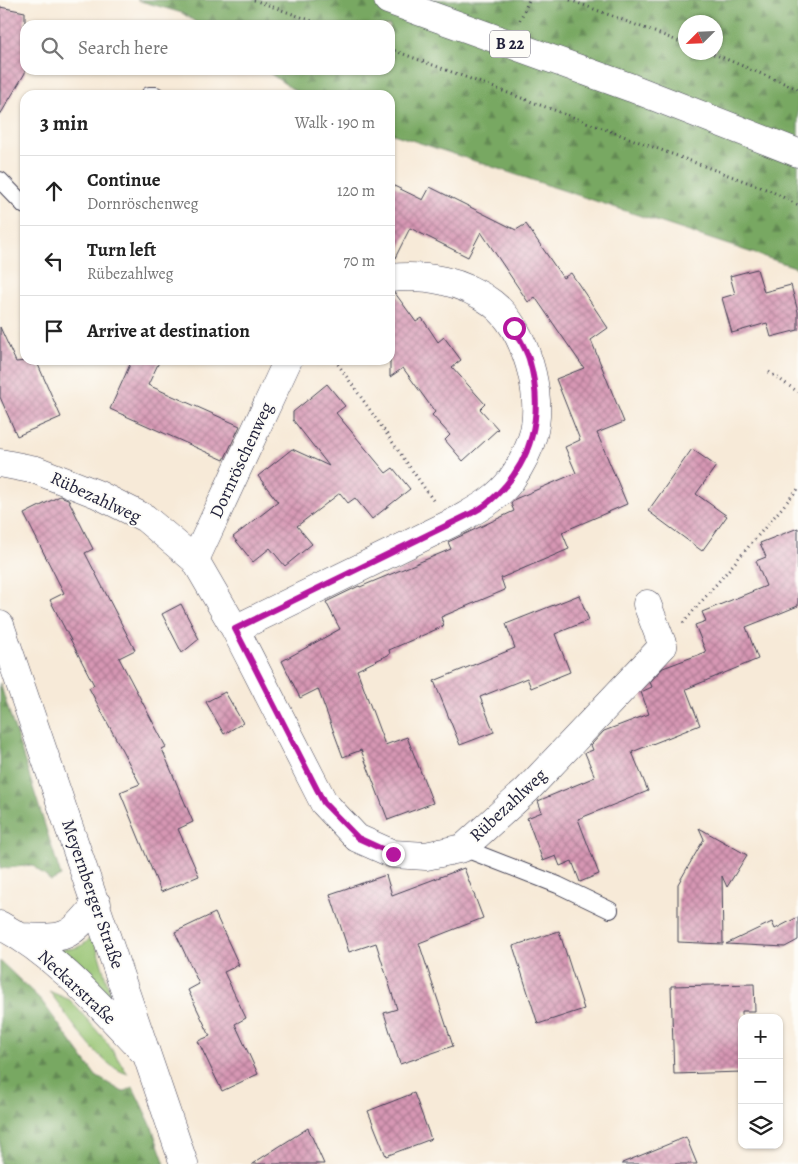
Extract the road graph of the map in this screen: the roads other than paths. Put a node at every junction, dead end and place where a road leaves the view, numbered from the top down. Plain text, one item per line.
1 (388, 0) edge
2 (798, 153) edge
3 (0, 180) edge
4 (20, 198) edge
5 (395, 278) edge
6 (286, 365) edge
7 (0, 463) edge
8 (195, 560) junction
9 (647, 604) dead end
10 (0, 625) edge
11 (235, 629) junction
12 (463, 848) junction
13 (97, 904) junction
14 (610, 910) dead end
15 (10, 931) edge
16 (147, 1056) junction
17 (184, 1164) edge

1 - 2 street, B 22
3 - 4 lane
5 - 11 street
6 - 8 street, Dornröschenweg
7 - 8 street, Rübezahlweg
8 - 11 street, Rübezahlweg
9 - 12 street, Rübezahlweg
10 - 13 street, Meyernberger Straße
11 - 12 street, Rübezahlweg
12 - 14 lane
13 - 15 street
13 - 16 street, Meyernberger Straße
15 - 16 street, Neckarstraße
16 - 17 street, Meyernberger Straße

